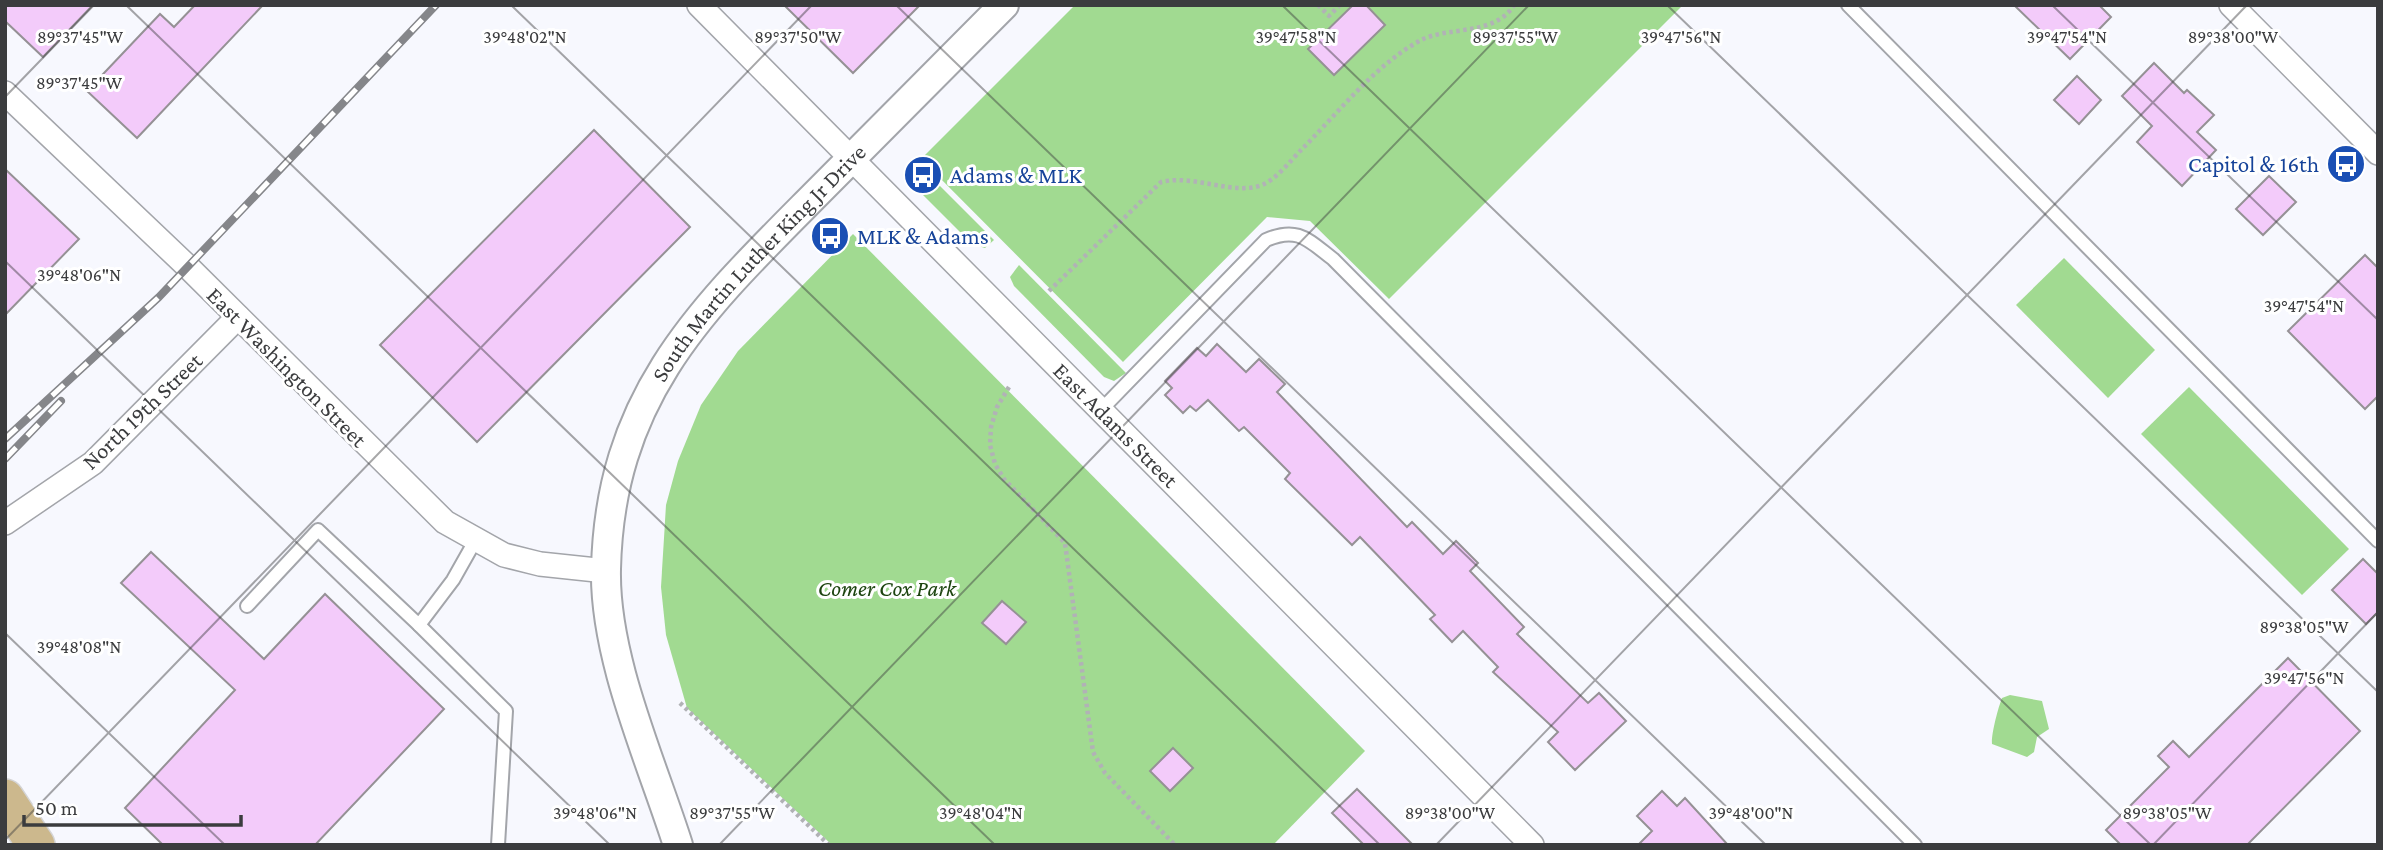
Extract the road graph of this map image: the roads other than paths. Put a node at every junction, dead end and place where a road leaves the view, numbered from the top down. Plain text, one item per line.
1 (699, 5) edge
2 (1004, 5) edge
3 (1848, 5) edge
4 (2231, 5) edge
5 (5, 93) edge
6 (2374, 143) edge
7 (851, 158) junction
8 (238, 317) junction
9 (1101, 411) junction
10 (5, 523) edge
11 (475, 541) junction
12 (2378, 541) edge
13 (606, 571) junction
14 (247, 606) dead end
15 (419, 625) junction
16 (5, 798) edge
17 (36, 845) edge
18 (498, 845) edge
19 (678, 845) edge
20 (1532, 845) edge
21 (1915, 845) edge

1 - 7 street, East Adams Street
2 - 7 street, South Martin Luther King Jr Drive
3 - 12 lane
4 - 6 street
5 - 8 street, East Washington Street
7 - 9 street, East Adams Street
7 - 13 street, South Martin Luther King Jr Drive
8 - 10 street, North 19th Street
8 - 11 street, East Washington Street
9 - 20 street, East Adams Street
9 - 21 lane
11 - 13 street, East Washington Street
11 - 15 lane
13 - 19 street, South Martin Luther King Jr Drive
14 - 15 lane
15 - 18 lane
16 - 17 main road

